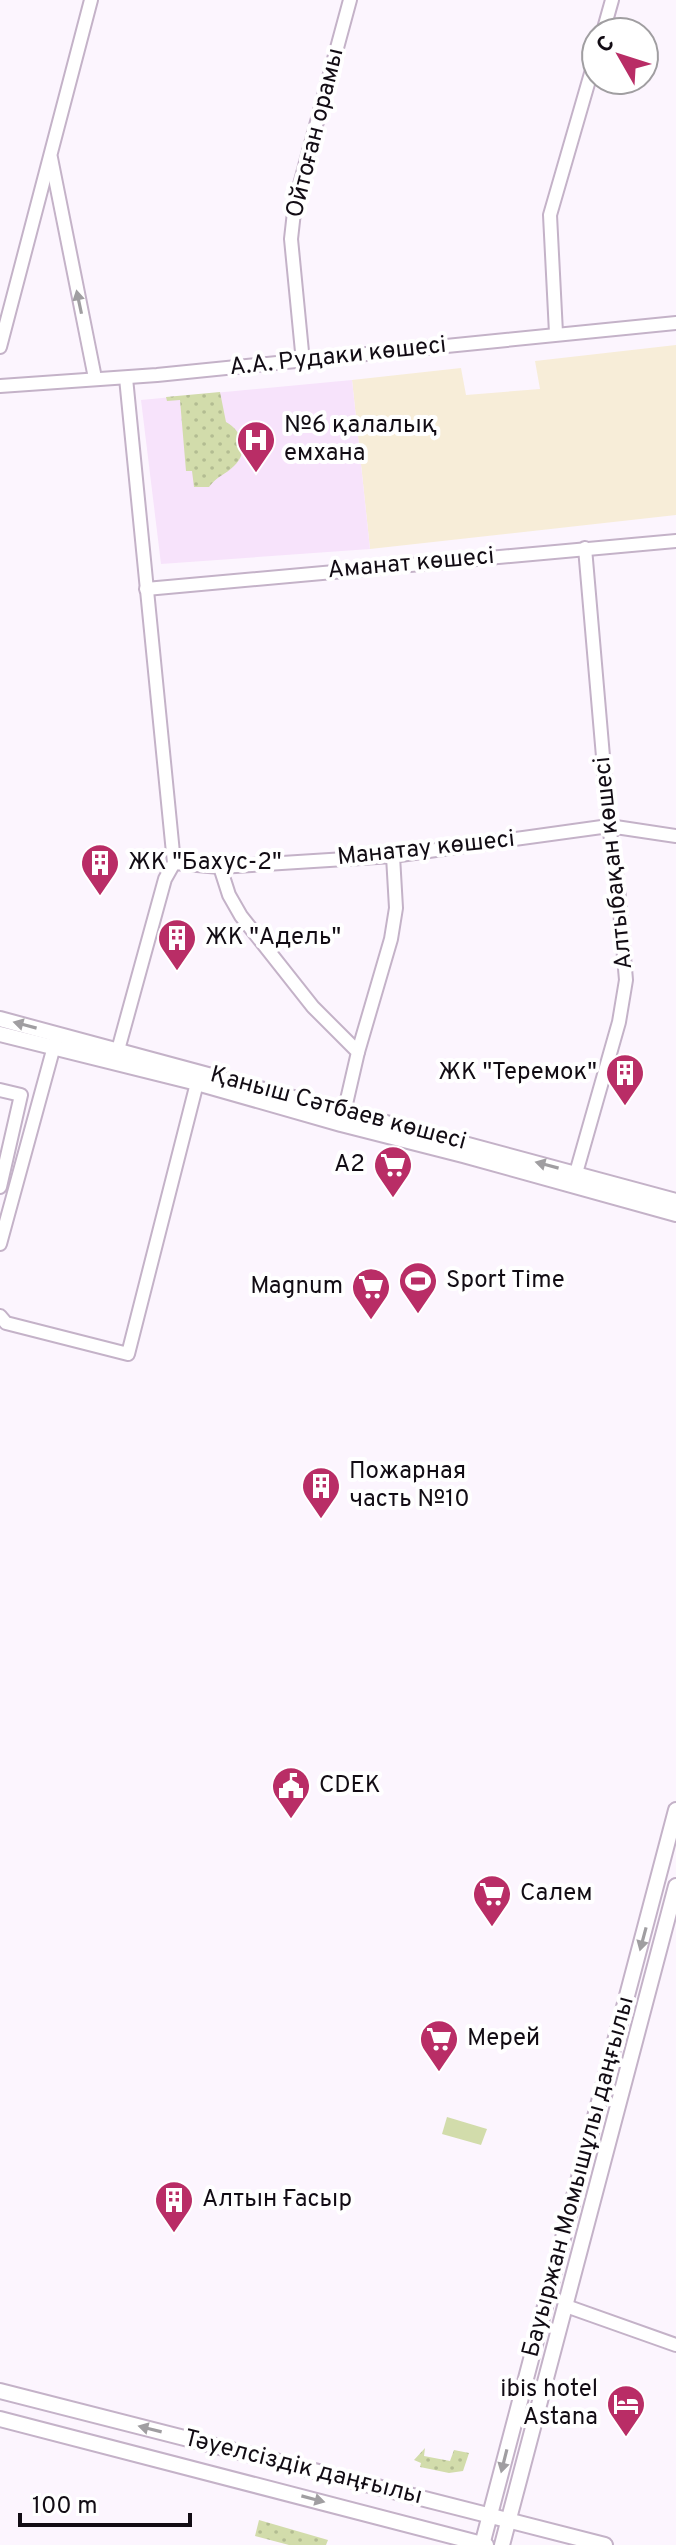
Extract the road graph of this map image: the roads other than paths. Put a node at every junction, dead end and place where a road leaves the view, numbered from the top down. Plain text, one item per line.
1 (91, 0) edge
2 (350, 0) edge
3 (584, 96) edge
4 (50, 154) junction
5 (676, 323) edge
6 (556, 333) junction
7 (0, 347) edge
8 (303, 362) junction
9 (95, 378) junction
10 (126, 378) junction
11 (0, 386) edge
12 (676, 541) edge
13 (585, 548) junction
14 (146, 589) junction
15 (609, 826) junction
16 (676, 836) edge
17 (393, 856) junction
18 (174, 863) junction
19 (220, 867) junction
20 (0, 1019) edge
21 (0, 1034) edge
22 (56, 1041) junction
23 (118, 1050) junction
24 (358, 1052) junction
25 (197, 1083) junction
26 (0, 1090) edge
27 (343, 1117) junction
28 (576, 1173) junction
29 (0, 1187) edge
30 (676, 1201) edge
31 (676, 1214) edge
32 (0, 1244) edge
33 (0, 1316) edge
34 (676, 1810) edge
35 (657, 1887) junction
36 (676, 1890) edge
37 (566, 2306) junction
38 (676, 2345) edge
39 (0, 2391) edge
40 (0, 2419) edge
41 (489, 2515) junction
42 (509, 2520) junction
43 (483, 2545) edge
44 (502, 2545) edge
45 (605, 2545) edge

1 - 4 street
2 - 8 street, Ойтоған орамы
3 - 6 street
4 - 7 street
9 -> 4 street
5 - 6 street, А.А. Рудаки көшесі
6 - 8 street, А.А. Рудаки көшесі
8 - 10 street, А.А. Рудаки көшесі
9 - 10 street, А.А. Рудаки көшесі
9 - 11 street, А.А. Рудаки көшесі
10 - 14 street
12 - 13 street, Аманат көшесі
13 - 14 street, Аманат көшесі
13 - 15 street, Алтыбақан көшесі
14 - 18 street
15 - 16 street, Манатау көшесі
15 - 17 street, Манатау көшесі
15 - 28 street, Алтыбақан көшесі
17 - 19 street, Манатау көшесі
17 - 24 street
18 - 19 street, Манатау көшесі
18 - 23 street
19 - 24 street
22 -> 20 main road, Қаныш Сәтбаев көшесі
21 - 22 main road, Қаныш Сәтбаев көшесі
22 - 23 main road, Қаныш Сәтбаев көшесі
22 - 25 main road, Қаныш Сәтбаев көшесі
22 - 32 street
23 - 27 main road, Қаныш Сәтбаев көшесі
24 - 27 street
25 - 27 main road, Қаныш Сәтбаев көшесі
25 - 33 street
26 - 29 street
28 -> 27 main road, Қаныш Сәтбаев көшесі
27 - 31 main road, Қаныш Сәтбаев көшесі
28 - 30 main road, Қаныш Сәтбаев көшесі
34 - 35 main road, Бауыржан Момышұлы даңғылы
35 - 36 street
35 -> 41 main road, Бауыржан Момышұлы даңғылы
36 - 37 main road, Бауыржан Момышұлы даңғылы
37 - 38 street
37 - 42 main road, Бауыржан Момышұлы даңғылы
41 -> 39 main road, Тәуелсіздік даңғылы
40 -> 43 main road, Тәуелсіздік даңғылы
41 - 42 main road, Тәуелсіздік даңғылы
41 - 43 main road, Бауыржан Момышұлы даңғылы
42 - 44 main road, Бауыржан Момышұлы даңғылы
42 - 45 main road, Тәуелсіздік даңғылы

